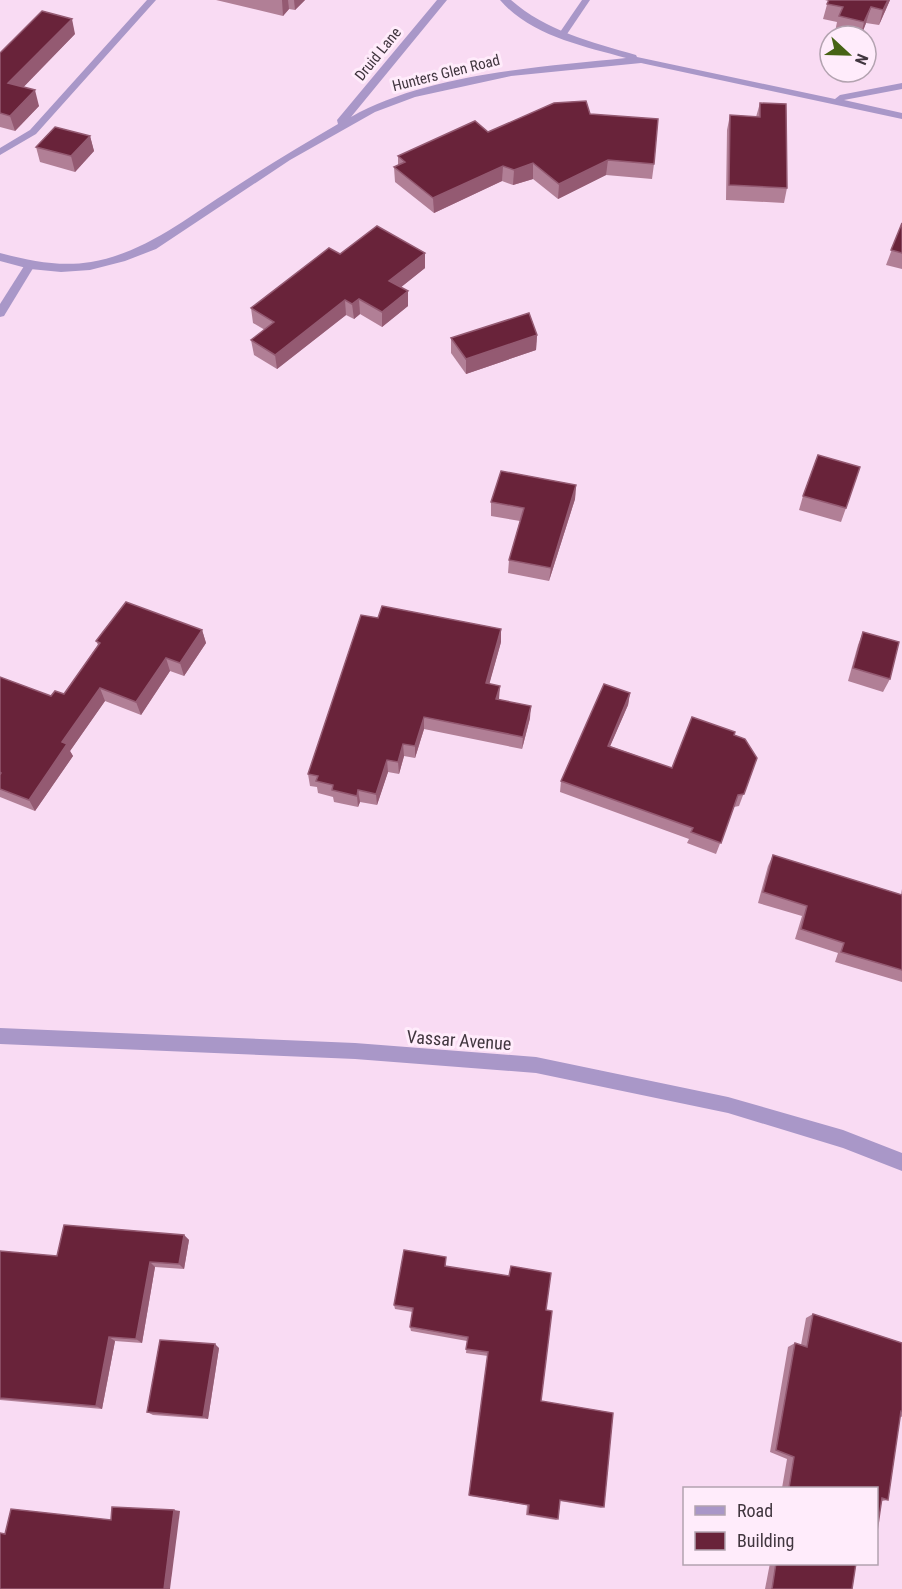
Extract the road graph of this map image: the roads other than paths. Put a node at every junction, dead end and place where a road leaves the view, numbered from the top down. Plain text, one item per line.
1 (152, 0) edge
2 (442, 0) edge
3 (505, 0) edge
4 (586, 0) edge
5 (562, 35) junction
6 (641, 60) junction
7 (902, 86) edge
8 (831, 99) junction
9 (902, 116) edge
10 (338, 127) junction
11 (0, 152) edge
12 (0, 257) edge
13 (30, 265) junction
14 (0, 313) edge
15 (0, 1036) edge
16 (902, 1162) edge

1 - 11 lane
2 - 10 street, Druid Lane
3 - 5 street
4 - 5 lane
5 - 6 street
6 - 8 street, Hunters Glen Road
6 - 10 street, Hunters Glen Road
7 - 8 street
8 - 9 street, Hunters Glen Road
10 - 13 street, Hunters Glen Road
12 - 13 street, Hunters Glen Road
13 - 14 lane
15 - 16 street, Vassar Avenue

